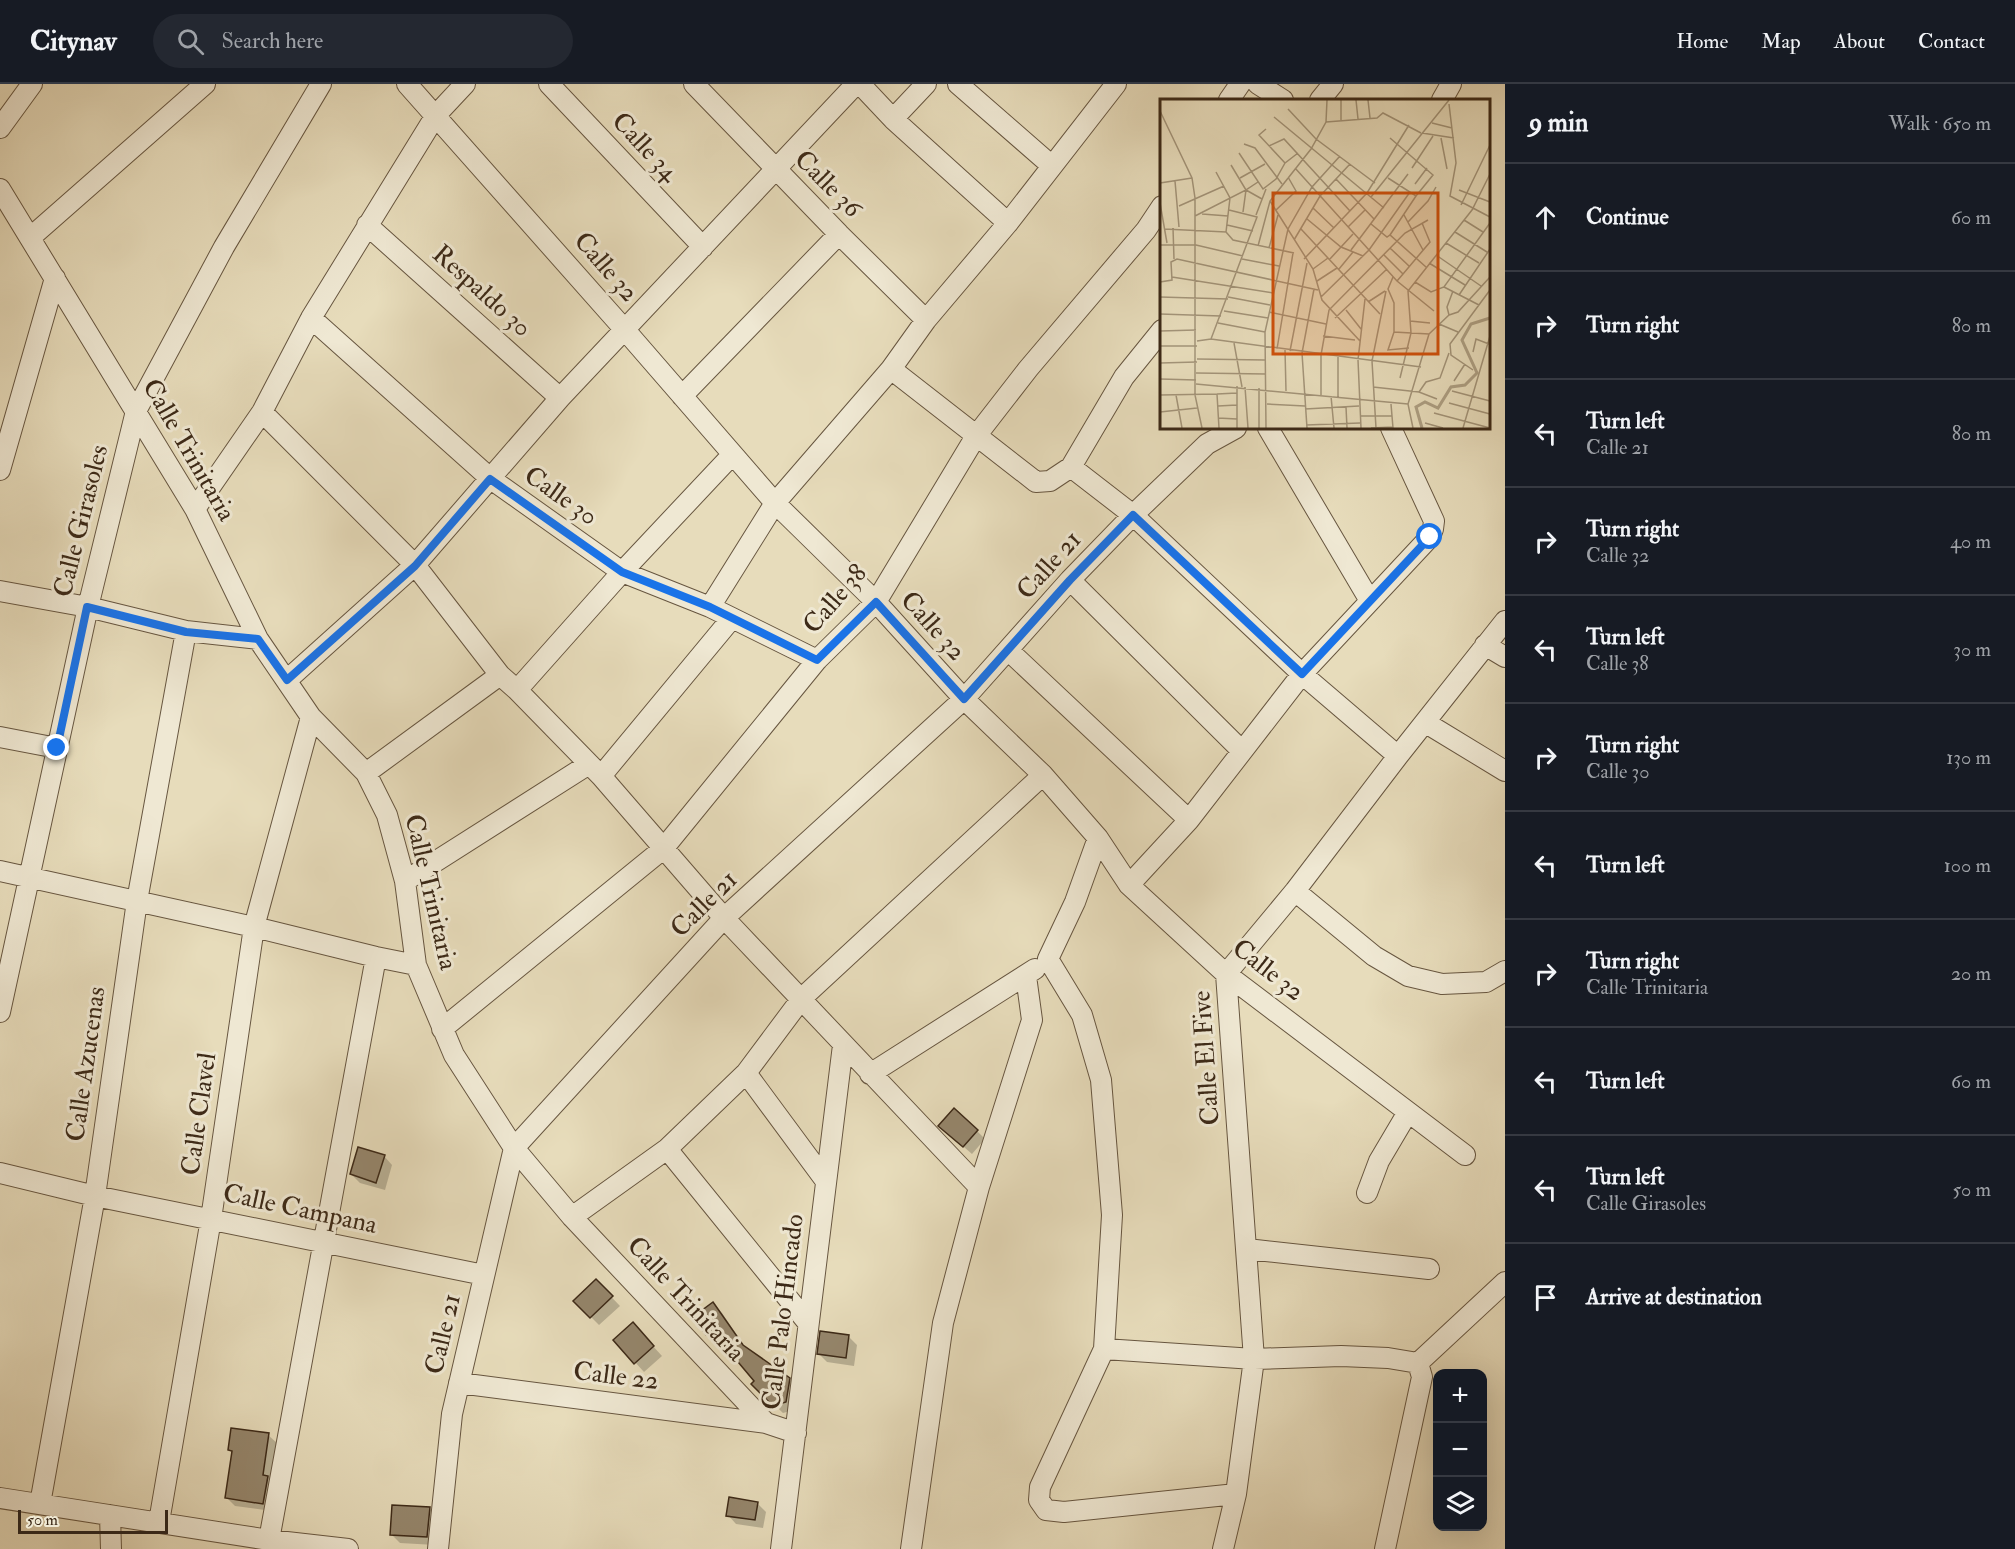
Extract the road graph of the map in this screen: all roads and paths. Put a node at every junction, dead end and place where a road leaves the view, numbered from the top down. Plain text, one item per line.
1 (32, 84) edge
2 (205, 84) edge
3 (321, 84) edge
4 (407, 84) edge
5 (465, 84) edge
6 (549, 84) edge
7 (694, 84) edge
8 (858, 84) edge
9 (926, 84) edge
10 (958, 84) edge
11 (1116, 84) edge
12 (1240, 84) edge
13 (1258, 84) edge
14 (1333, 84) edge
15 (1451, 84) edge
16 (1230, 99) edge
17 (1281, 99) edge
18 (1321, 99) edge
19 (1443, 99) edge
20 (435, 115) junction
21 (893, 119) junction
22 (0, 128) edge
23 (1052, 166) junction
24 (776, 170) junction
25 (0, 189) edge
26 (1160, 208) edge
27 (1008, 223) junction
28 (367, 225) junction
29 (840, 234) junction
30 (31, 237) junction
31 (703, 247) junction
32 (55, 278) junction
33 (311, 318) junction
34 (926, 320) junction
35 (626, 330) junction
36 (1160, 331) edge
37 (891, 369) junction
38 (682, 396) junction
39 (560, 398) junction
40 (136, 411) junction
41 (262, 412) junction
42 (1234, 429) edge
43 (1269, 429) edge
44 (1391, 429) edge
45 (976, 436) junction
46 (732, 455) junction
47 (1071, 466) junction
48 (0, 470) edge
49 (490, 479) junction
50 (775, 503) junction
51 (195, 509) junction
52 (1133, 515) junction
53 (415, 566) junction
54 (622, 572) junction
55 (1070, 580) junction
56 (0, 591) edge
57 (1370, 601) junction
58 (876, 602) junction
59 (87, 607) junction
60 (710, 607) junction
61 (732, 618) junction
62 (1505, 621) edge
63 (186, 632) junction
64 (258, 639) junction
65 (1485, 645) junction
66 (1009, 651) junction
67 (1505, 657) edge
68 (817, 660) junction
69 (1302, 674) junction
70 (500, 675) junction
71 (287, 680) junction
72 (517, 690) junction
73 (964, 699) junction
74 (311, 717) junction
75 (1425, 723) junction
76 (0, 737) edge
77 (57, 748) junction
78 (1241, 750) junction
79 (1398, 756) junction
80 (595, 770) junction
81 (1505, 771) edge
82 (366, 774) junction
83 (1043, 775) junction
84 (1189, 820) junction
85 (1098, 838) junction
86 (663, 849) junction
87 (0, 871) edge
88 (29, 877) junction
89 (405, 881) junction
90 (1129, 885) junction
91 (1295, 891) junction
92 (136, 901) junction
93 (724, 918) junction
94 (254, 927) junction
95 (376, 957) junction
96 (1048, 959) junction
97 (416, 965) junction
98 (1505, 971) edge
99 (1226, 974) junction
100 (1026, 976) junction
101 (2, 989) edge
102 (802, 998) junction
103 (0, 1012) edge
104 (442, 1029) junction
105 (843, 1045) junction
106 (746, 1072) junction
107 (870, 1074) junction
108 (1408, 1112) junction
109 (514, 1148) junction
110 (667, 1149) junction
111 (1465, 1155) dead end
112 (0, 1173) edge
113 (825, 1180) junction
114 (979, 1187) junction
115 (1367, 1193) dead end
116 (95, 1196) junction
117 (572, 1216) junction
118 (211, 1218) junction
119 (325, 1241) junction
120 (1247, 1249) junction
121 (1429, 1269) dead end
122 (484, 1275) junction
123 (1505, 1282) edge
124 (808, 1323) junction
125 (1104, 1349) junction
126 (1254, 1359) junction
127 (1418, 1363) junction
128 (459, 1383) junction
129 (766, 1423) junction
130 (796, 1433) junction
131 (1236, 1494) junction
132 (0, 1498) edge
133 (40, 1504) junction
134 (110, 1515) junction
135 (159, 1522) junction
136 (269, 1544) edge
137 (111, 1549) edge
138 (348, 1549) edge
139 (438, 1549) edge
140 (781, 1549) edge
141 (911, 1549) edge
142 (1223, 1549) edge
143 (1385, 1549) edge

1 - 22 street
2 - 30 street
3 - 40 street, Calle Girasoles
4 - 20 street, Calle 32
5 - 20 street
6 - 31 street, Calle 34
7 - 24 street, Calle 36
8 - 21 street
8 - 24 street
9 - 21 street
10 - 23 street
11 - 23 street
12 - 16 street
13 - 17 street
14 - 18 street
15 - 19 street
20 - 28 street
20 - 35 street, Calle 32
21 - 27 street
23 - 27 street
24 - 29 street, Calle 36
24 - 31 street
25 - 30 street, Calle Trinitaria
26 - 45 street, Calle 38
27 - 34 street
28 - 33 street
28 - 39 street, Respaldo 30
29 - 34 street, Calle 36
29 - 38 street
30 - 32 street, Calle Trinitaria
31 - 35 street
32 - 40 street, Calle Trinitaria
32 - 48 street
33 - 41 street
33 - 49 street, Calle 30
34 - 37 street
35 - 38 street, Calle 32
35 - 39 street
36 - 47 street
37 - 45 street
37 - 50 street
38 - 46 street, Calle 32
39 - 49 street
40 - 51 street, Calle Trinitaria
40 - 59 street, Calle Girasoles
41 - 51 street
41 - 53 street
42 - 52 street, Calle 21
43 - 57 street
44 - 57 street
45 - 47 street
45 - 58 street, Calle 38
46 - 50 street, Calle 32
46 - 54 street
47 - 52 street
49 - 53 street
49 - 54 street, Calle 30
50 - 58 street, Calle 32
50 - 60 street
51 - 64 street, Calle Trinitaria
52 - 55 street, Calle 21
52 - 69 street
53 - 70 street
53 - 71 street
54 - 60 street, Calle 30
54 - 72 street
55 - 66 street, Calle 21
55 - 78 street
56 - 59 street
57 - 69 street
58 - 68 street, Calle 38
58 - 73 street, Calle 32
59 - 63 street
59 - 77 street, Calle Girasoles
60 - 61 street, Calle 30
61 - 68 street, Calle 30
61 - 80 street
62 - 65 street, Calle El Five
63 - 64 street
63 - 92 street, Calle Azucenas
64 - 71 street, Calle Trinitaria
65 - 67 street
65 - 75 street, Calle El Five
66 - 73 street, Calle 21
66 - 84 street
68 - 86 street, Calle 38
69 - 78 street
69 - 79 street
70 - 72 street
70 - 82 street
71 - 74 street, Calle Trinitaria
72 - 80 street
73 - 83 street, Calle 32
73 - 93 street, Calle 21
74 - 82 street, Calle Trinitaria
74 - 94 street, Calle Clavel
75 - 79 street, Calle El Five
75 - 81 street
76 - 77 street
77 - 88 street, Calle Girasoles
78 - 84 street
79 - 91 street, Calle El Five
80 - 86 street
80 - 89 street
82 - 89 street, Calle Trinitaria
83 - 85 street, Calle 32
83 - 102 street
84 - 90 street
85 - 90 street, Calle 32
85 - 96 street
86 - 93 street
86 - 104 street, Calle 38
87 - 88 street
88 - 92 street
88 - 101 street, Calle Girasoles
89 - 97 street, Calle Trinitaria
90 - 99 street, Calle 32
91 - 98 street
91 - 99 street, Calle El Five
92 - 94 street
92 - 116 street, Calle Azucenas
93 - 102 street
93 - 109 street, Calle 21
94 - 95 street
94 - 118 street, Calle Clavel
95 - 97 street
95 - 119 street
96 - 100 street
96 - 125 street
97 - 104 street, Calle Trinitaria
99 - 108 street, Calle 32
99 - 120 street, Calle El Five
100 - 107 street
100 - 114 street
101 - 103 street, Calle Girasoles
102 - 105 street
102 - 106 street
104 - 109 street, Calle Trinitaria
105 - 107 street
105 - 113 street, Calle Palo Hincado
106 - 110 street
106 - 113 street
107 - 114 street
108 - 111 street, Calle 32
108 - 115 street
109 - 117 street, Calle Trinitaria
109 - 122 street, Calle 21
110 - 117 street
110 - 124 street
112 - 116 street, Calle Campana
113 - 124 street, Calle Palo Hincado
114 - 141 street
116 - 118 street, Calle Campana
116 - 133 street, Calle Azucenas
117 - 129 street, Calle Trinitaria
118 - 119 street, Calle Campana
118 - 135 street, Calle Clavel
119 - 122 street, Calle Campana
119 - 136 street
120 - 121 street
120 - 126 street, Calle El Five
122 - 128 street, Calle 21
123 - 127 street
124 - 130 street, Calle Palo Hincado
125 - 126 street
125 - 131 street
126 - 127 street
126 - 131 street, Calle El Five
127 - 143 street
128 - 129 street, Calle 22
128 - 139 street, Calle 21
129 - 130 street, Calle Trinitaria
130 - 140 street, Calle Palo Hincado
131 - 142 street, Calle El Five
132 - 133 street
133 - 134 street
134 - 135 street
134 - 137 street
135 - 136 street
136 - 138 street

